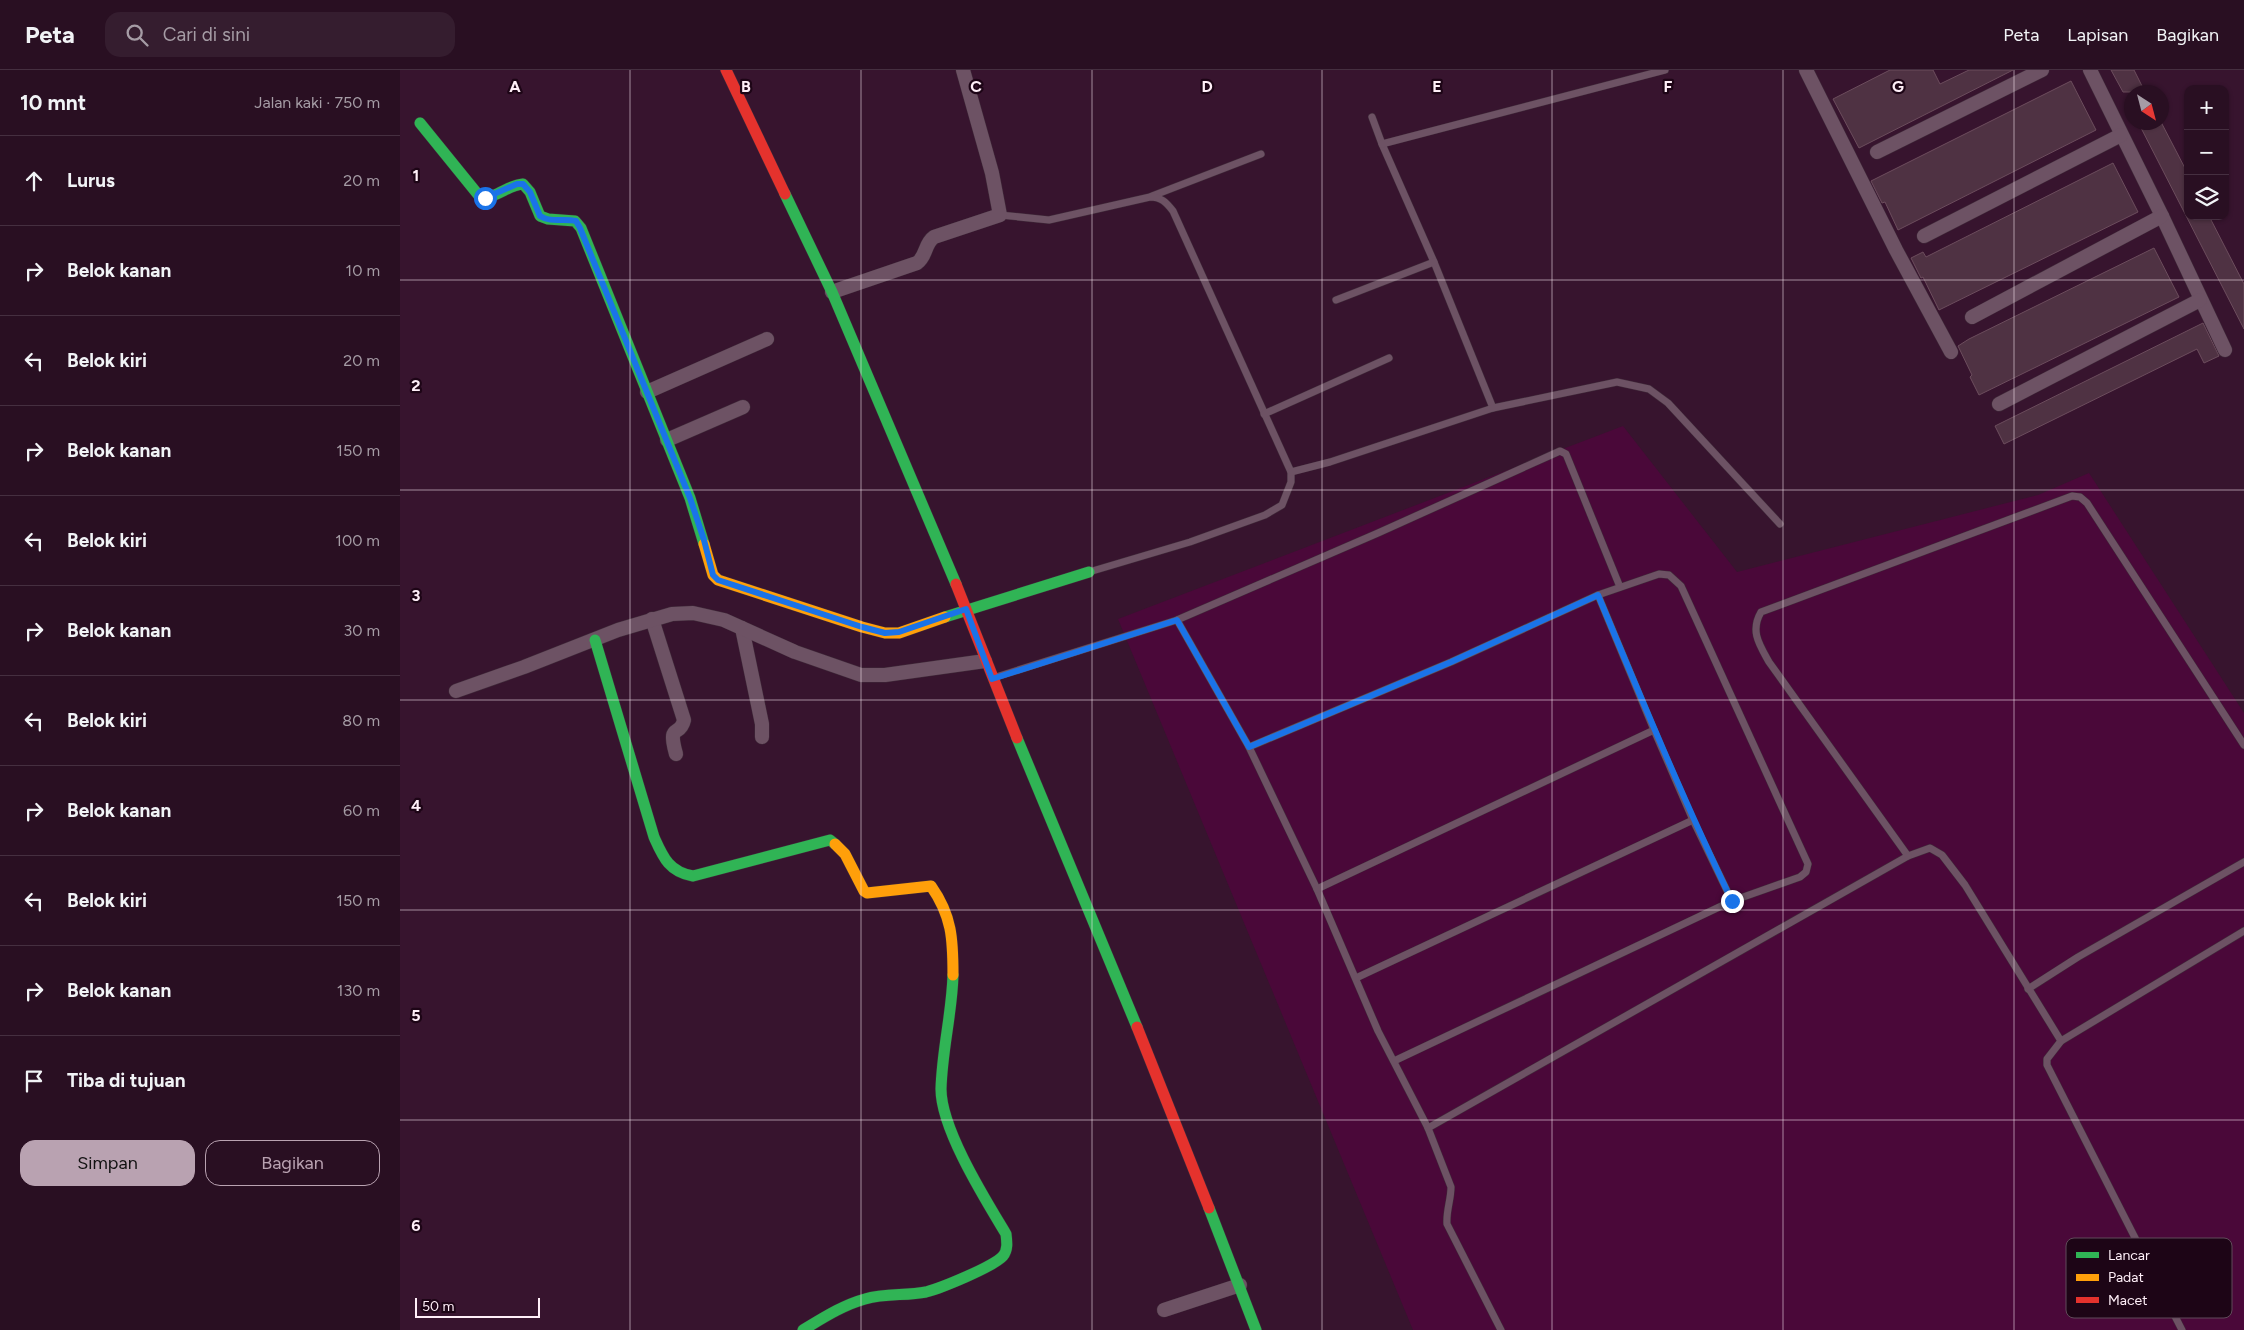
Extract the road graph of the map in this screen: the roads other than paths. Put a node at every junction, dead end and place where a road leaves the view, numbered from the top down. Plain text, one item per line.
1 (726, 70) edge
2 (963, 70) edge
3 (1665, 70) edge
4 (1806, 70) edge
5 (2042, 70) edge
6 (2090, 70) edge
7 (1372, 118) dead end
8 (420, 123) dead end
9 (2121, 135) junction
10 (1382, 144) junction
11 (1877, 152) dead end
12 (1261, 154) dead end
13 (1150, 196) junction
14 (1000, 215) junction
15 (2162, 216) junction
16 (1924, 236) dead end
17 (1434, 262) junction
18 (832, 292) junction
19 (1336, 300) dead end
20 (2200, 300) junction
21 (1972, 316) dead end
22 (767, 339) dead end
23 (2225, 350) dead end
24 (1951, 352) dead end
25 (1389, 358) dead end
26 (647, 392) junction
27 (1999, 404) dead end
28 (743, 407) dead end
29 (1493, 408) junction
30 (1264, 414) junction
31 (667, 440) junction
32 (1291, 472) junction
33 (1780, 524) dead end
34 (1089, 572) joint
35 (1620, 587) junction
36 (1598, 595) junction
37 (966, 609) junction
38 (652, 619) junction
39 (1177, 620) junction
40 (742, 628) junction
41 (595, 640) junction
42 (983, 654) junction
43 (992, 679) junction
44 (456, 691) dead end
45 (1654, 730) junction
46 (762, 737) dead end
47 (2244, 745) edge
48 (1249, 747) junction
49 (676, 754) dead end
50 (1693, 820) junction
51 (1908, 856) junction
52 (2244, 862) edge
53 (1317, 889) junction
54 (1732, 901) junction
55 (2244, 931) edge
56 (1356, 978) junction
57 (2028, 989) junction
58 (2061, 1041) junction
59 (1394, 1061) junction
60 (1428, 1128) junction
61 (2135, 1238) edge
62 (1240, 1285) junction
63 (1164, 1310) dead end
64 (2176, 1318) edge
65 (803, 1330) edge
66 (1256, 1330) edge
67 (1501, 1330) edge
68 (2182, 1330) edge

1 - 18 street
2 - 14 street
3 - 10 lane
4 - 24 street
5 - 11 street
6 - 9 street
7 - 10 lane
8 - 26 street
9 - 15 street
9 - 16 street
10 - 17 lane
12 - 13 lane
13 - 14 lane
13 - 30 lane
14 - 18 street
15 - 20 street
15 - 21 street
17 - 19 lane
17 - 29 lane
18 - 37 street
20 - 23 street
20 - 27 street
22 - 26 street
25 - 30 lane
26 - 31 street
28 - 31 street
29 - 32 lane
29 - 33 lane
30 - 32 lane
31 - 37 street
32 - 34 lane
34 - 37 street
35 - 36 lane
35 - 39 lane
35 - 54 lane
36 - 45 lane
36 - 48 lane
37 - 42 street
38 - 40 street
38 - 41 street
38 - 49 street
39 - 43 lane
39 - 48 lane
40 - 42 street
40 - 46 street
41 - 44 street
41 - 65 street
42 - 43 street
43 - 62 street
45 - 50 lane
45 - 53 lane
47 - 51 lane
48 - 53 lane
50 - 54 lane
50 - 56 lane
51 - 57 lane
51 - 60 lane
52 - 57 lane
53 - 56 lane
54 - 59 lane
55 - 58 lane
56 - 59 lane
57 - 58 lane
58 - 61 lane
59 - 60 lane
60 - 67 lane
62 - 63 street
62 - 66 street
64 - 68 lane

